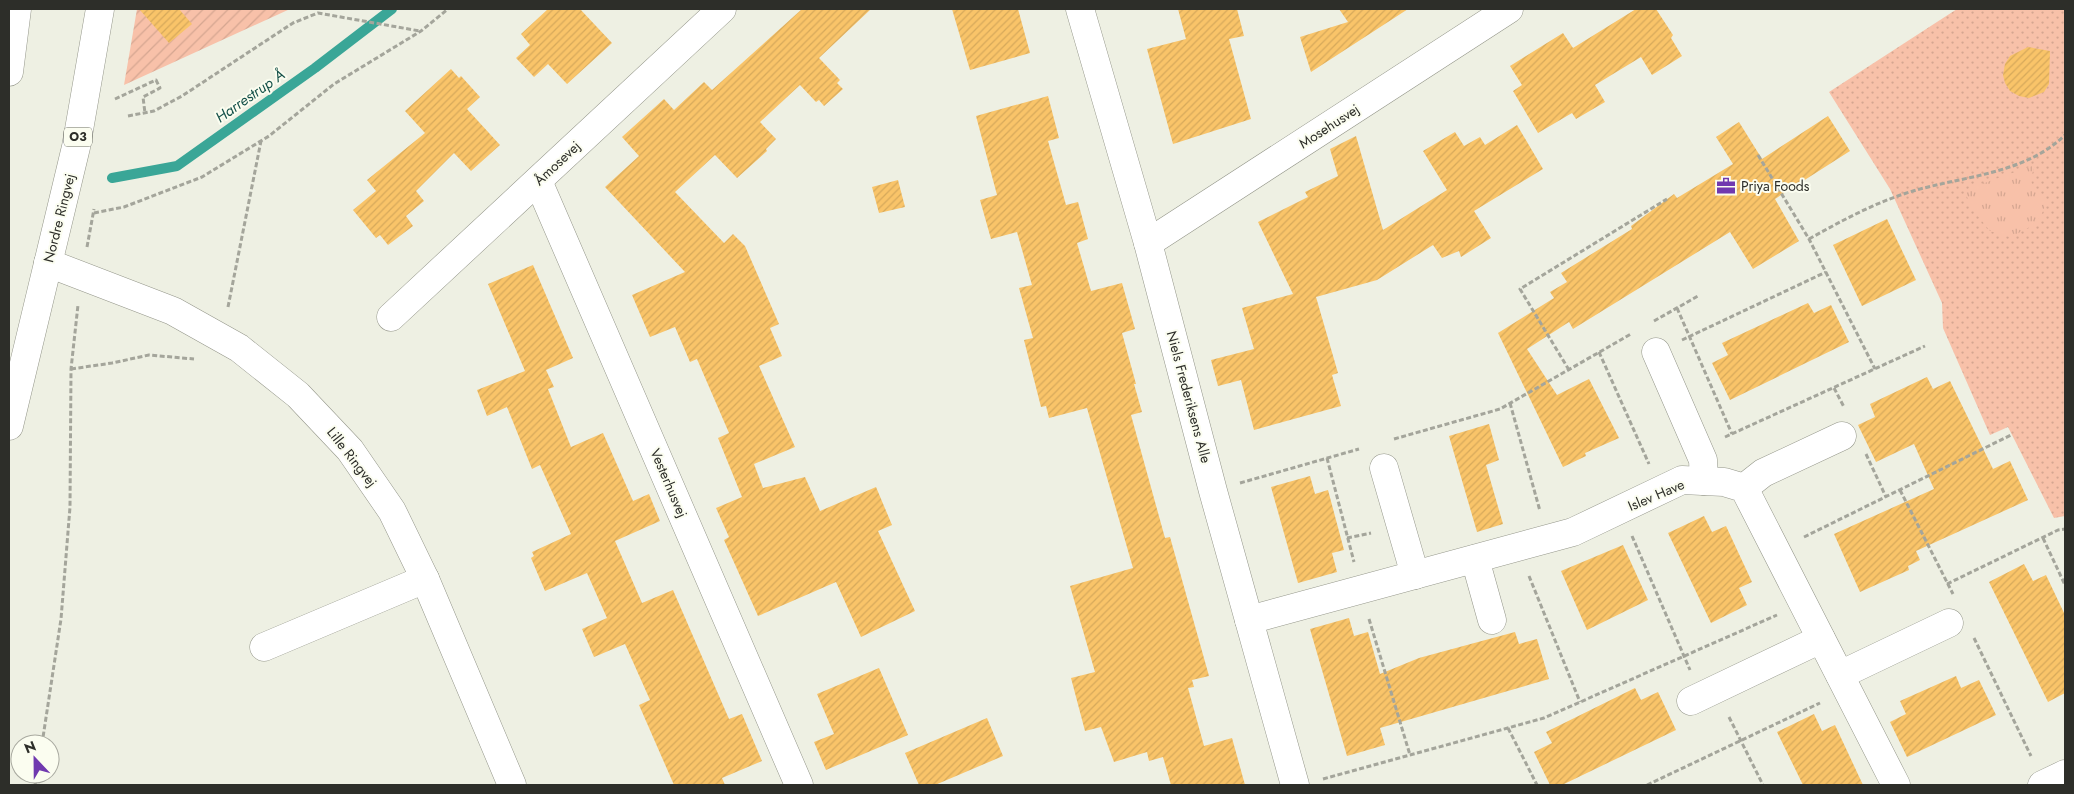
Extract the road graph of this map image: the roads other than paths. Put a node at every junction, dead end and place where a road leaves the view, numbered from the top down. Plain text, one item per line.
1 (17, 9) edge
2 (100, 9) edge
3 (722, 9) edge
4 (1080, 9) edge
5 (1509, 9) edge
6 (9, 72) edge
7 (538, 182) junction
8 (1148, 243) junction
9 (48, 263) junction
10 (392, 317) dead end
11 (1656, 352) road end
12 (9, 426) edge
13 (1842, 436) dead end
14 (1384, 468) dead end
15 (1704, 481) junction
16 (1744, 488) junction
17 (1475, 559) junction
18 (1415, 575) junction
19 (426, 579) junction
20 (1249, 620) junction
21 (1492, 620) dead end
22 (1949, 623) dead end
23 (1821, 639) junction
24 (264, 647) dead end
25 (1843, 683) junction
26 (1703, 695) road end
27 (2065, 774) edge
28 (1307, 783) edge
29 (512, 785) edge
30 (799, 785) edge
31 (1896, 785) edge
32 (2042, 785) edge

1 - 6 street
2 - 9 street, Nordre Ringvej / O3
3 - 7 street, Åmosevej
4 - 8 street, Niels Frederiksens Alle
5 - 8 street, Mosehusvej
7 - 10 street, Åmosevej
7 - 30 street, Vesterhusvej
8 - 20 street, Niels Frederiksens Alle
9 - 12 street, Nordre Ringvej / O3
9 - 19 street, Lille Ringvej
11 - 15 street
13 - 16 street
14 - 18 street
15 - 16 street, Islev Have
15 - 17 street, Islev Have
16 - 23 street
17 - 18 street, Islev Have
17 - 21 street
18 - 20 street, Islev Have
19 - 24 street
19 - 29 street, Lille Ringvej
20 - 28 street, Niels Frederiksens Alle
22 - 25 street
23 - 25 street
23 - 26 street
25 - 31 street
27 - 32 street

